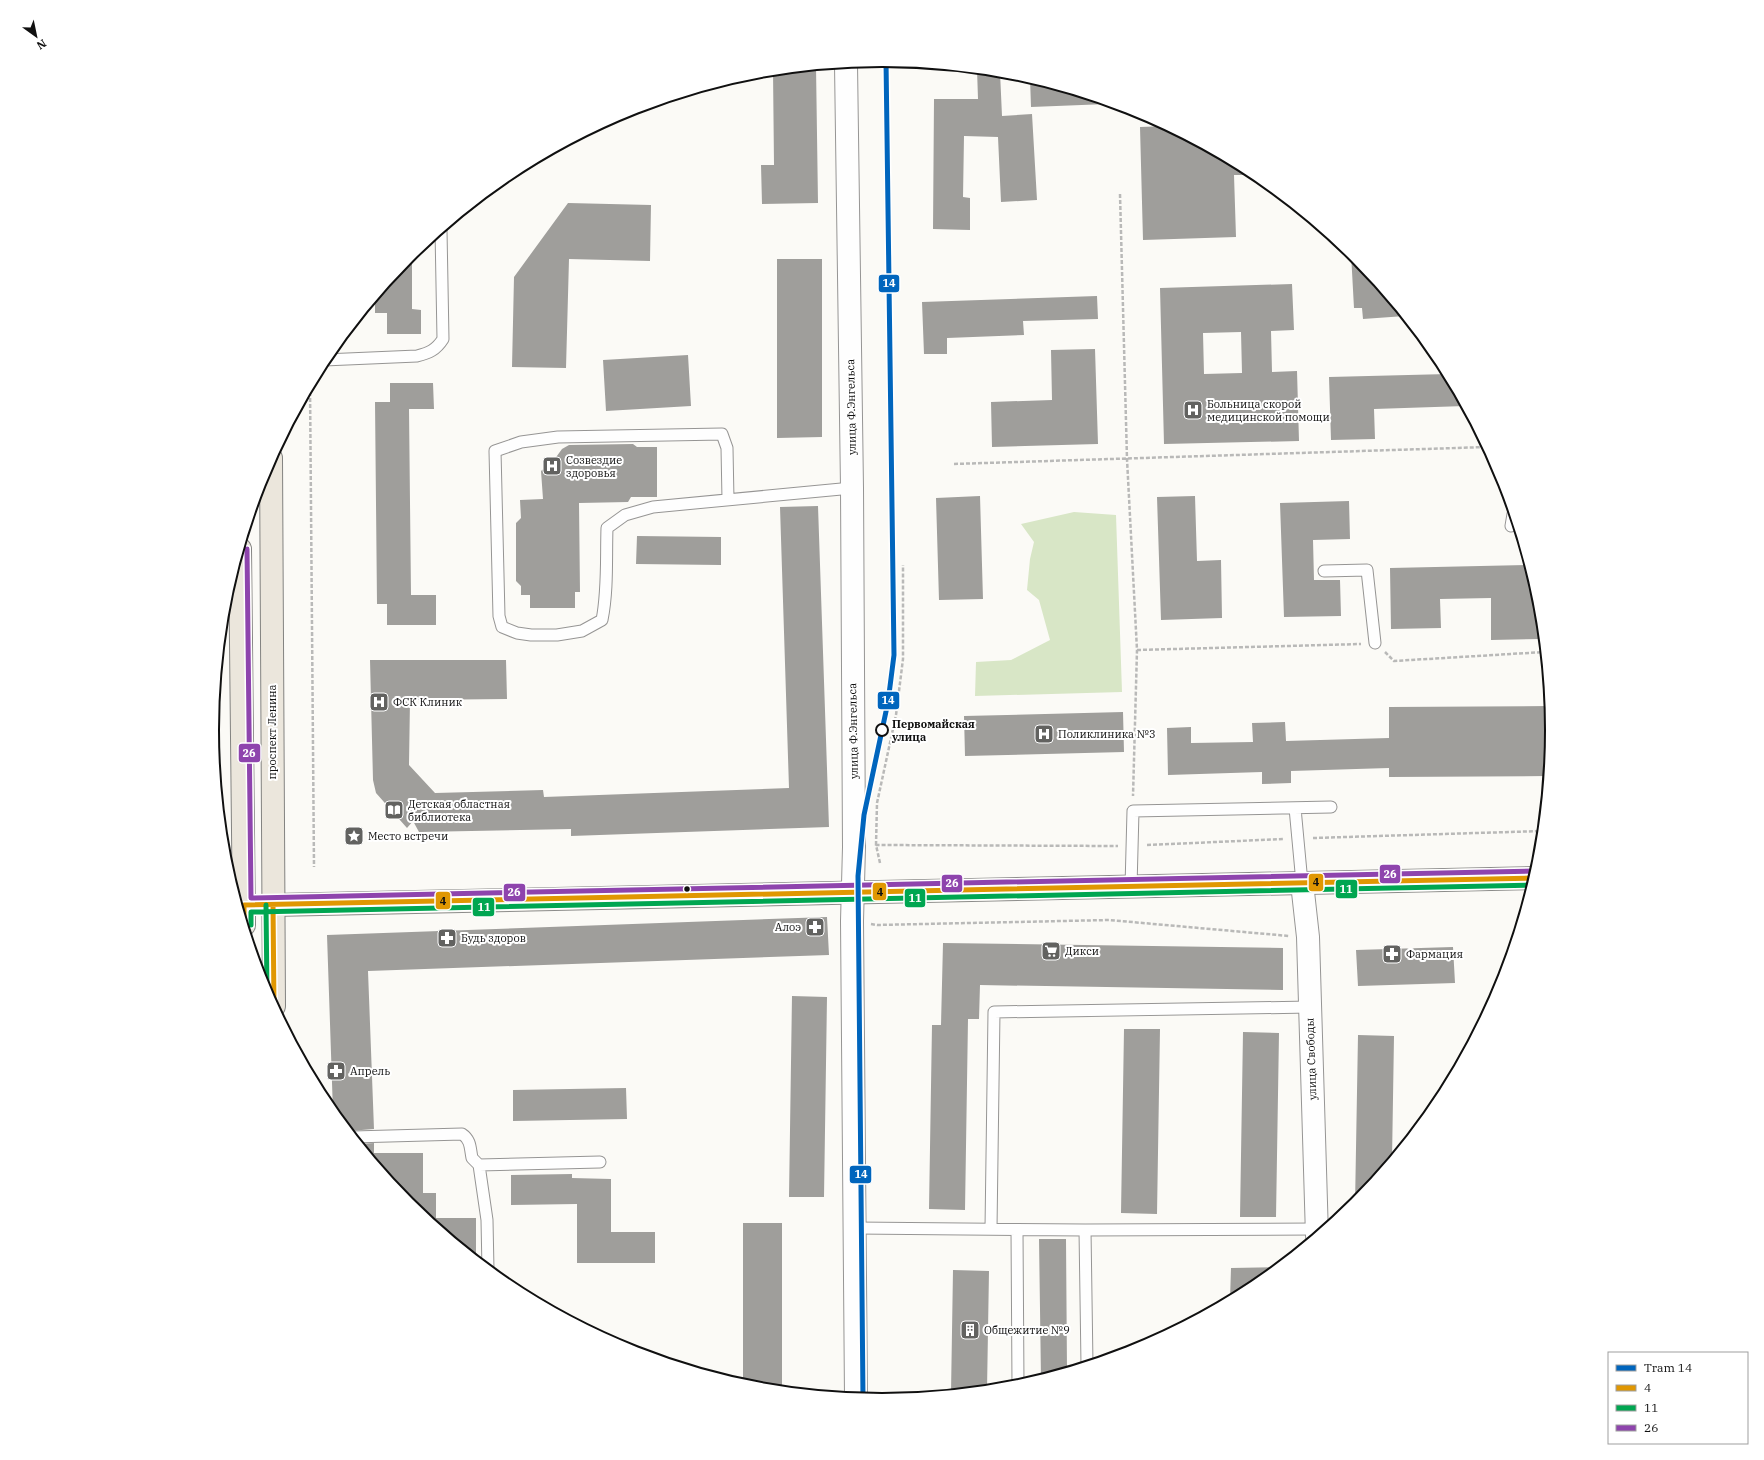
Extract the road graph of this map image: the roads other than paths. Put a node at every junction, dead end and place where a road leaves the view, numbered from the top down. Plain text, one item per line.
1 (846, 68) edge
2 (441, 236) edge
3 (333, 360) edge
4 (271, 472) edge
5 (852, 488) junction
6 (728, 500) junction
7 (1512, 522) edge
8 (1511, 526) dead end
9 (240, 566) edge
10 (1324, 571) dead end
11 (1375, 643) road end
12 (1331, 807) dead end
13 (1295, 808) junction
14 (1528, 878) edge
15 (1302, 883) junction
16 (1132, 887) junction
17 (852, 893) junction
18 (242, 902) edge
19 (273, 905) junction
20 (245, 911) edge
21 (274, 995) edge
22 (1310, 1007) junction
23 (358, 1137) edge
24 (600, 1162) dead end
25 (479, 1165) junction
26 (855, 1228) junction
27 (991, 1229) junction
28 (1017, 1230) junction
29 (1085, 1230) junction
30 (1317, 1230) edge
31 (1314, 1232) edge
32 (488, 1263) edge
33 (1087, 1360) edge
34 (1018, 1378) edge
35 (856, 1392) edge

1 - 5 street, улица Ф.Энгельса
2 - 3 lane
4 - 19 main road, проспект Ленина
5 - 6 lane
5 - 17 street, улица Ф.Энгельса
6 - 6 lane
7 - 8 lane
9 - 18 main road
10 - 11 lane
12 - 13 lane
13 - 15 lane
13 - 16 lane
14 - 15 main road
15 - 16 main road
15 - 22 street, улица Свободы
16 - 17 main road
17 - 19 main road
17 - 26 street, улица Ф.Энгельса
19 - 20 main road
19 - 21 main road, проспект Ленина
22 - 27 lane
22 - 30 street, улица Свободы
23 - 25 lane
24 - 25 lane
25 - 32 lane
26 - 27 lane
26 - 35 street, улица Ф.Энгельса
27 - 28 lane
28 - 29 lane
28 - 34 lane
29 - 31 lane
29 - 33 lane

